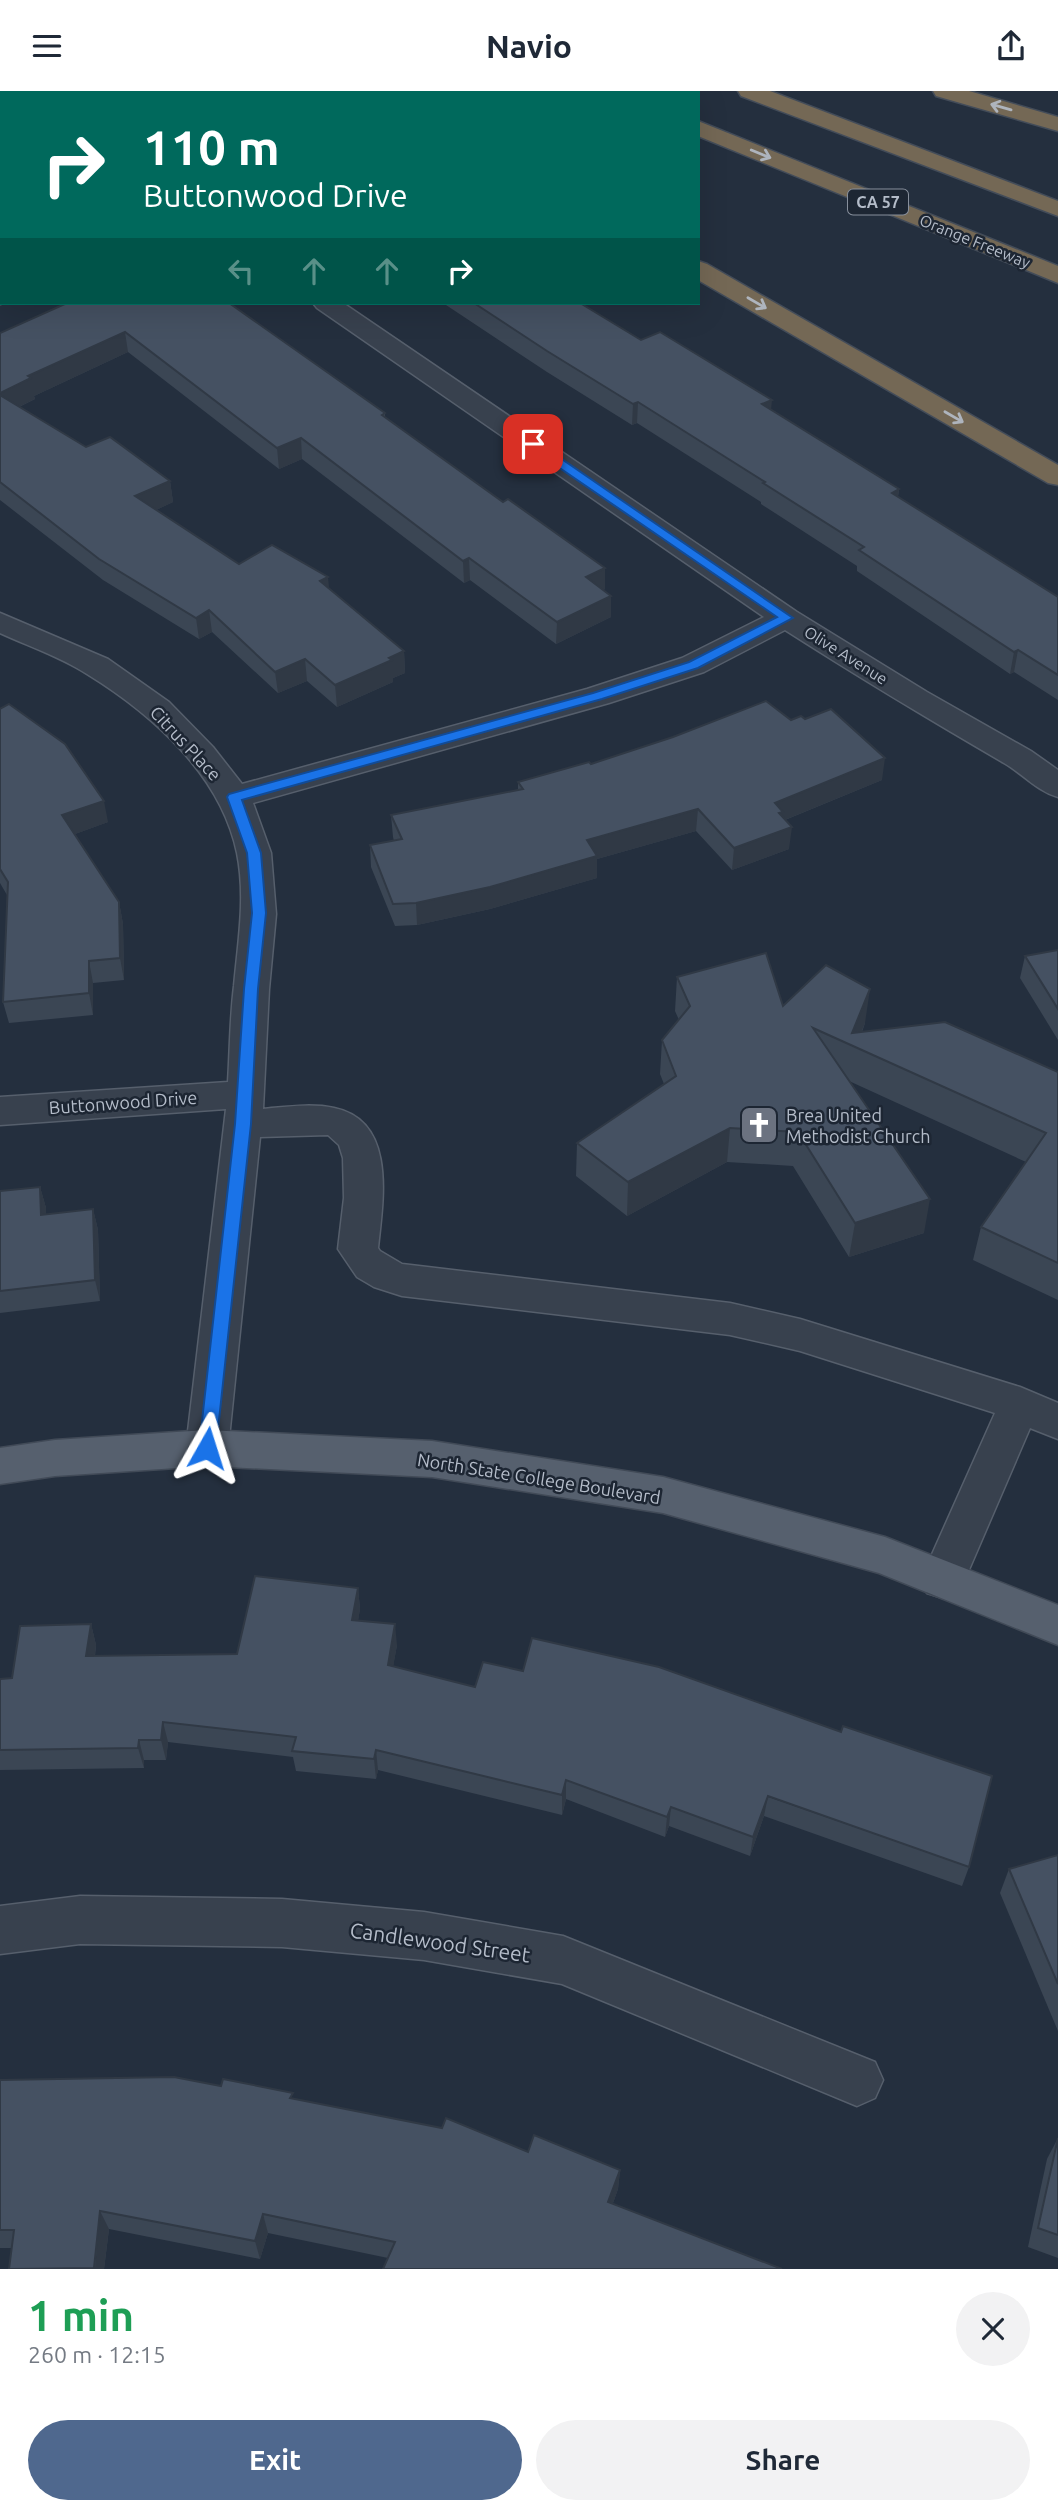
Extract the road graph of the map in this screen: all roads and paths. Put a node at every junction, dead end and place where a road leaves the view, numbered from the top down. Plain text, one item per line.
1 (749, 91) edge
2 (944, 91) edge
3 (1058, 124) edge
4 (843, 125) junction
5 (700, 129) edge
6 (1058, 196) edge
7 (1058, 209) edge
8 (700, 270) edge
9 (1058, 275) edge
10 (329, 305) edge
11 (1058, 477) edge
12 (786, 618) junction
13 (0, 622) edge
14 (1058, 786) edge
15 (234, 797) junction
16 (244, 1109) junction
17 (0, 1111) edge
18 (1020, 1404) junction
19 (1058, 1422) edge
20 (207, 1448) junction
21 (0, 1466) edge
22 (943, 1579) junction
23 (1058, 1625) edge
24 (0, 1930) edge
25 (858, 2080) dead end

1 - 4 highway
3 -> 2 highway
4 - 6 highway
4 - 7 highway
5 -> 9 highway, Orange Freeway / CA 57
8 -> 11 highway
10 - 12 street, Olive Avenue
12 - 14 street, Olive Avenue
12 - 15 street
13 - 15 street, Citrus Place
15 - 16 street, Citrus Place
16 - 17 street, Buttonwood Drive
16 - 18 street, Buttonwood Drive
16 - 20 street, Citrus Place
18 - 19 street, Buttonwood Drive
18 - 22 street
20 - 21 main road, North State College Boulevard
20 - 22 main road, North State College Boulevard
22 - 23 main road, North State College Boulevard
24 - 25 street, Candlewood Street

